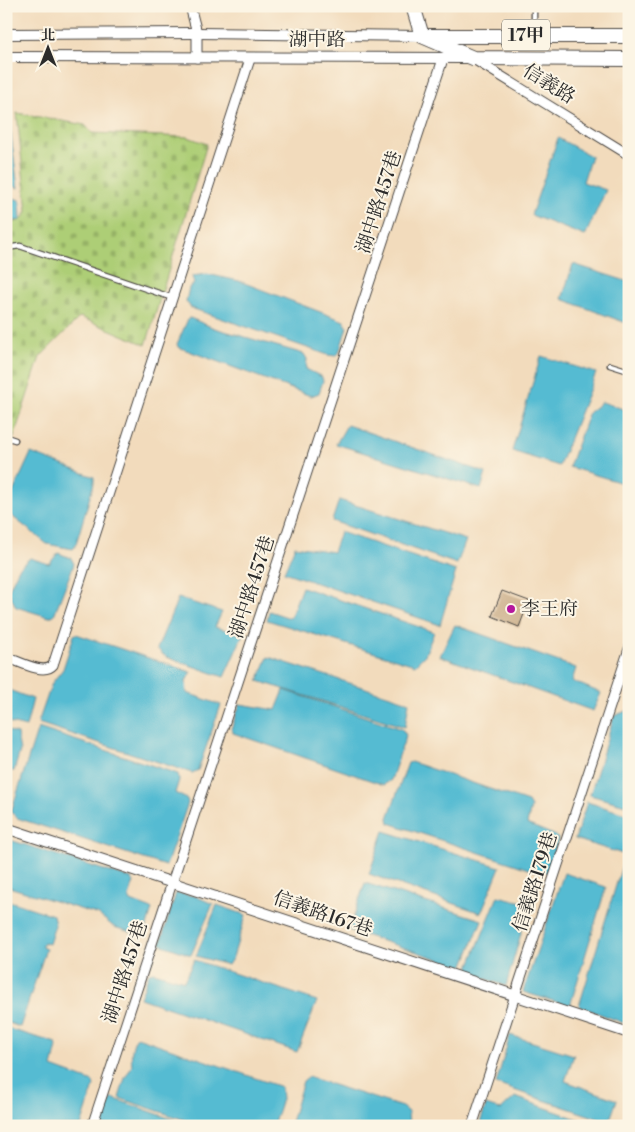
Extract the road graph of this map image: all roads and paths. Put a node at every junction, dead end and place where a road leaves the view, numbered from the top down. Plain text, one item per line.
1 (190, 6) edge
2 (413, 6) edge
3 (534, 6) edge
4 (197, 33) junction
5 (6, 34) edge
6 (534, 35) junction
7 (422, 36) junction
8 (629, 36) edge
9 (6, 57) edge
10 (197, 58) junction
11 (473, 58) junction
12 (250, 59) junction
13 (443, 59) junction
14 (629, 59) edge
15 (629, 155) edge
16 (6, 248) edge
17 (173, 298) junction
18 (610, 365) dead end
19 (629, 371) edge
20 (6, 437) edge
21 (15, 440) dead end
22 (629, 649) edge
23 (6, 657) edge
24 (6, 828) edge
25 (172, 882) junction
26 (514, 997) junction
27 (629, 1033) edge
28 (92, 1126) edge
29 (472, 1126) edge

1 - 4 street
2 - 7 main road
3 - 6 lane
4 - 5 street, 湖中路
4 - 7 street, 湖中路
4 - 10 street
6 - 7 main road, 湖中路 / 17甲
6 - 8 main road, 湖中路 / 17甲
7 - 11 main road, 信義路 / 17甲
9 - 10 street, 湖中路
10 - 12 street, 湖中路
11 - 13 street, 湖中路
11 - 14 main road, 湖中路 / 17甲
11 - 15 street, 信義路
12 - 13 street, 湖中路
12 - 17 street
13 - 25 street, 湖中路457巷
16 - 17 lane
17 - 23 street
18 - 19 lane
20 - 21 lane
22 - 26 street, 信義路179巷
24 - 25 street, 信義路167巷
25 - 26 street, 信義路167巷
25 - 28 street, 湖中路457巷
26 - 27 street, 信義路167巷
26 - 29 street, 信義路179巷

